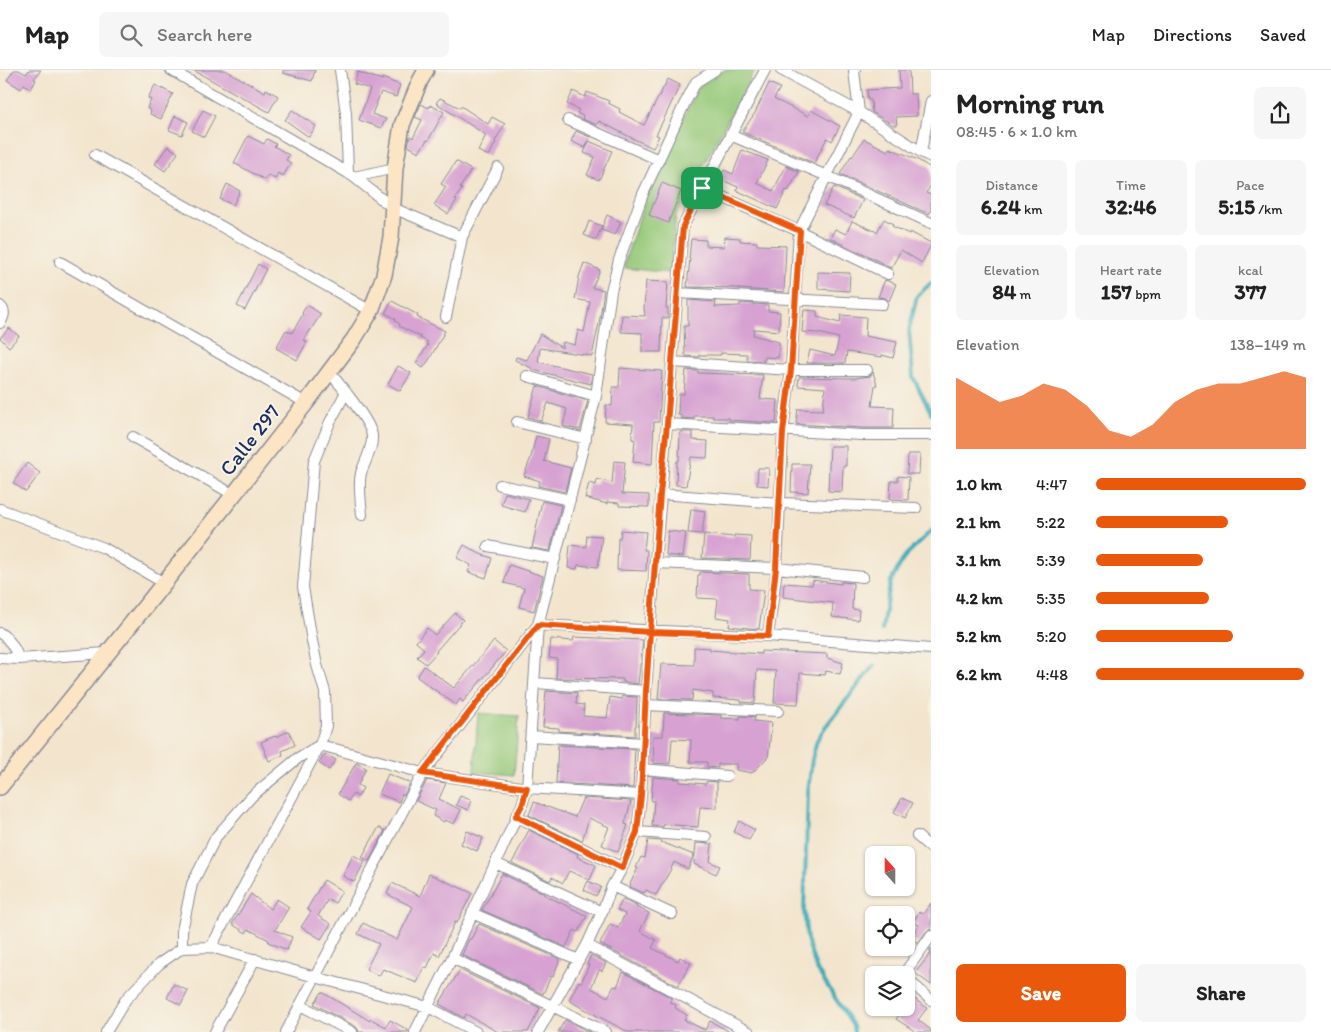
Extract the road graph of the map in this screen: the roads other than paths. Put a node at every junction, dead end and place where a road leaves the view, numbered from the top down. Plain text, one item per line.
1 (171, 70) edge
2 (340, 70) edge
3 (426, 70) edge
4 (715, 70) edge
5 (765, 70) edge
6 (781, 70) edge
7 (855, 70) edge
8 (931, 101) edge
9 (859, 112) junction
10 (568, 120) dead end
11 (730, 136) junction
12 (921, 152) junction
13 (96, 155) dead end
14 (931, 157) edge
15 (659, 160) junction
16 (395, 168) junction
17 (498, 168) dead end
18 (351, 175) junction
19 (827, 176) junction
20 (702, 188) junction
21 (393, 208) junction
22 (931, 224) edge
23 (800, 231) junction
24 (462, 237) junction
25 (60, 262) dead end
26 (888, 274) dead end
27 (678, 292) junction
28 (794, 299) junction
29 (882, 304) dead end
30 (0, 306) edge
31 (371, 311) junction
32 (446, 317) dead end
33 (0, 323) edge
34 (672, 362) junction
35 (791, 370) junction
36 (867, 370) dead end
37 (329, 372) junction
38 (527, 376) dead end
39 (346, 392) junction
40 (596, 396) junction
41 (306, 403) junction
42 (517, 422) dead end
43 (667, 424) junction
44 (783, 432) junction
45 (931, 435) edge
46 (134, 437) dead end
47 (586, 439) junction
48 (500, 485) dead end
49 (660, 494) junction
50 (234, 495) junction
51 (570, 500) junction
52 (780, 503) junction
53 (916, 508) dead end
54 (0, 509) edge
55 (362, 515) dead end
56 (488, 546) dead end
57 (555, 559) junction
58 (655, 563) junction
59 (776, 568) junction
60 (863, 577) dead end
61 (164, 583) junction
62 (538, 625) junction
63 (0, 632) edge
64 (650, 632) junction
65 (768, 636) junction
66 (931, 650) edge
67 (106, 653) junction
68 (0, 658) edge
69 (19, 658) junction
70 (535, 683) junction
71 (646, 691) junction
72 (645, 705) junction
73 (778, 711) dead end
74 (531, 736) junction
75 (644, 743) junction
76 (320, 744) junction
77 (642, 769) junction
78 (422, 773) junction
79 (727, 776) dead end
80 (0, 787) edge
81 (527, 788) junction
82 (641, 795) junction
83 (516, 816) junction
84 (637, 832) junction
85 (917, 836) dead end
86 (706, 837) dead end
87 (931, 848) edge
88 (495, 863) junction
89 (622, 868) junction
90 (612, 886) junction
91 (472, 912) junction
92 (602, 912) junction
93 (672, 914) dead end
94 (931, 936) edge
95 (586, 945) junction
96 (212, 947) junction
97 (182, 948) junction
98 (452, 958) junction
99 (255, 959) junction
100 (579, 960) junction
101 (910, 966) edge
102 (314, 977) junction
103 (915, 986) edge
104 (931, 1000) edge
105 (300, 1005) junction
106 (428, 1006) junction
107 (552, 1006) junction
108 (106, 1032) edge
109 (215, 1032) edge
110 (286, 1032) edge
111 (352, 1032) edge
112 (415, 1032) edge
113 (476, 1032) edge
114 (538, 1032) edge
115 (606, 1032) edge
116 (749, 1032) edge

1 - 18 street
2 - 18 street
3 - 16 street, Calle 297
4 - 15 street
5 - 11 street
6 - 9 street
7 - 9 street
8 - 12 street
9 - 12 street
9 - 19 street
10 - 15 street
11 - 19 street
11 - 20 street
12 - 14 street
13 - 31 street
15 - 40 street
16 - 18 street
16 - 21 street, Calle 297
17 - 24 street
18 - 21 street
19 - 22 street
19 - 23 street
20 - 23 street
20 - 27 street
21 - 24 street
21 - 31 street, Calle 297
23 - 26 street
23 - 28 street
24 - 32 street
25 - 41 street
27 - 28 street
27 - 34 street
28 - 29 street
28 - 35 street
30 - 33 street
31 - 37 street, Calle 297
34 - 35 street
34 - 43 street
35 - 36 street
35 - 44 street
37 - 39 street
37 - 41 street, Calle 297
38 - 40 street
39 - 55 street
39 - 76 street
40 - 47 street
41 - 50 street, Calle 297
42 - 47 street
43 - 44 street
43 - 49 street
44 - 45 street
44 - 52 street
46 - 50 street
47 - 51 street
48 - 51 street
49 - 52 street
49 - 58 street
50 - 61 street, Calle 297
51 - 57 street
52 - 53 street
52 - 59 street
54 - 61 street
56 - 57 street
57 - 62 street
58 - 59 street
58 - 64 street
59 - 60 street
59 - 65 street
61 - 67 street, Calle 297
62 - 64 street
62 - 70 street
62 - 78 street
63 - 69 street
64 - 65 street
64 - 71 street
65 - 66 street
67 - 69 street
67 - 80 street, Calle 297
68 - 69 street
70 - 71 street
70 - 74 street
71 - 72 street
72 - 73 street
72 - 75 street
74 - 75 street
74 - 81 street
75 - 77 street
76 - 78 street
76 - 96 street
76 - 97 street
77 - 79 street
77 - 82 street
78 - 81 street
78 - 102 street
81 - 82 street
81 - 83 street
82 - 84 street
83 - 88 street
83 - 89 street
84 - 86 street
84 - 89 street
85 - 87 street
88 - 91 street
88 - 92 street
89 - 90 street
90 - 92 street
90 - 93 street
91 - 98 street
91 - 100 street
92 - 95 street
94 - 101 street
95 - 100 street
95 - 116 street
96 - 97 street
96 - 99 street
97 - 108 street
98 - 106 street
98 - 107 street
99 - 102 street
99 - 109 street
100 - 107 street
102 - 105 street
102 - 106 street
103 - 104 street
105 - 110 street
105 - 111 street
106 - 112 street
106 - 113 street
107 - 114 street
107 - 115 street

